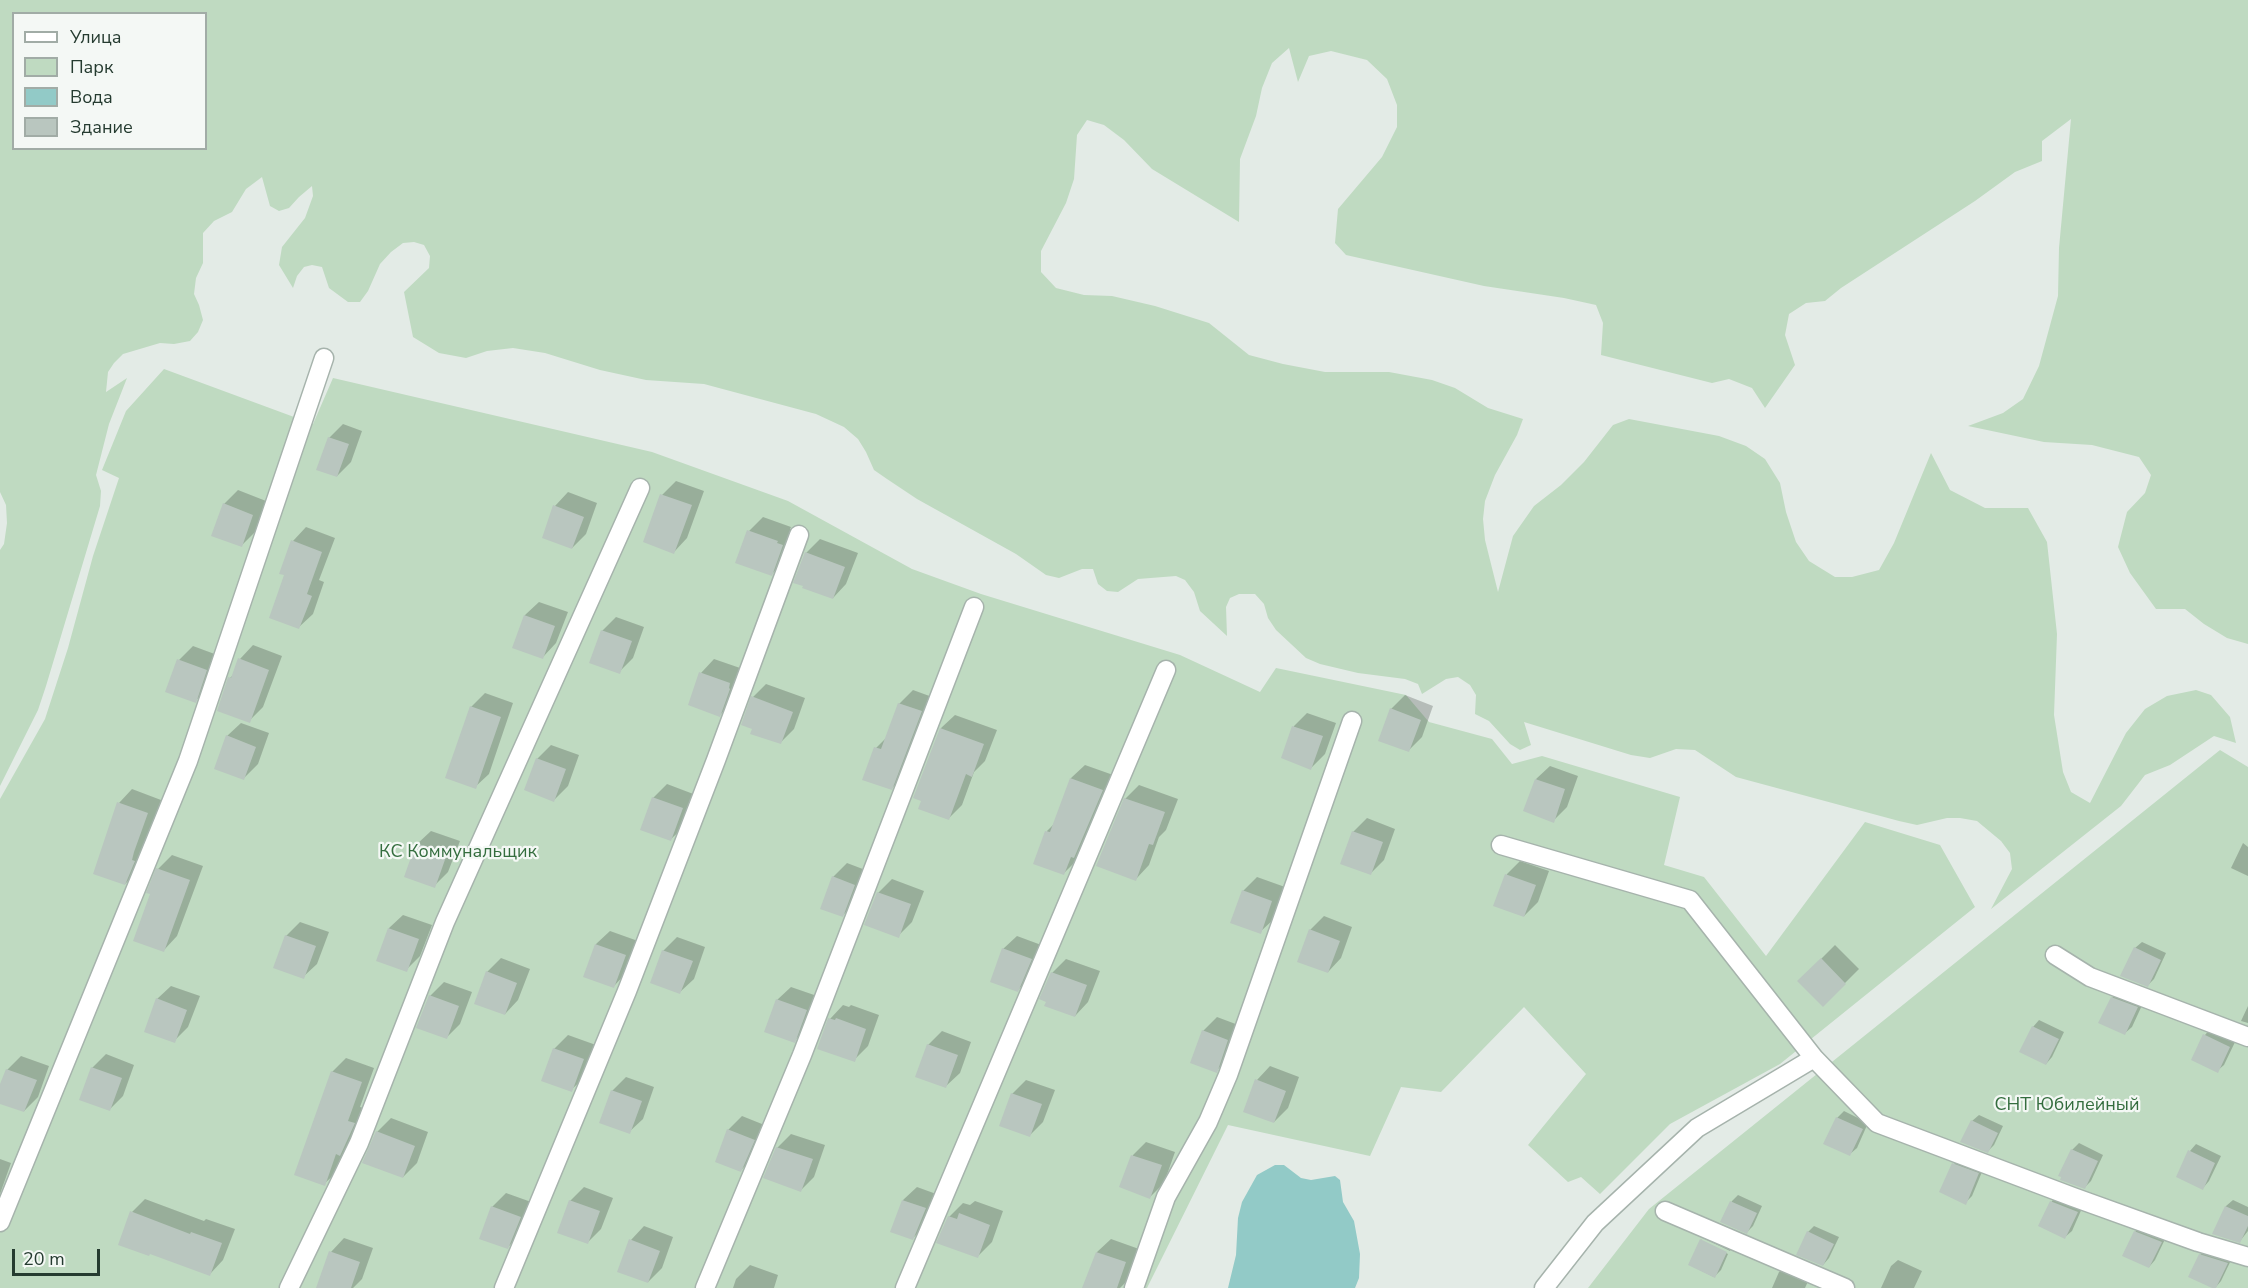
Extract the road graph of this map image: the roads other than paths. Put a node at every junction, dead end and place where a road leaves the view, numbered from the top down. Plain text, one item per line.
1 (324, 358) dead end
2 (640, 488) dead end
3 (799, 535) dead end
4 (974, 607) dead end
5 (1166, 670) dead end
6 (1352, 721) dead end
7 (1501, 845) dead end
8 (2055, 955) dead end
9 (2248, 1037) edge
10 (1814, 1058) junction
11 (1665, 1211) dead end
12 (0, 1222) edge
13 (2248, 1257) edge
14 (289, 1288) edge
15 (504, 1288) edge
16 (705, 1288) edge
17 (905, 1288) edge
18 (1134, 1288) edge
19 (1544, 1288) edge
20 (1845, 1288) edge

1 - 12 street
2 - 14 street
3 - 15 street
4 - 16 street
5 - 17 street
6 - 18 street
7 - 10 street
8 - 9 street
10 - 13 street
10 - 19 street
11 - 20 street

